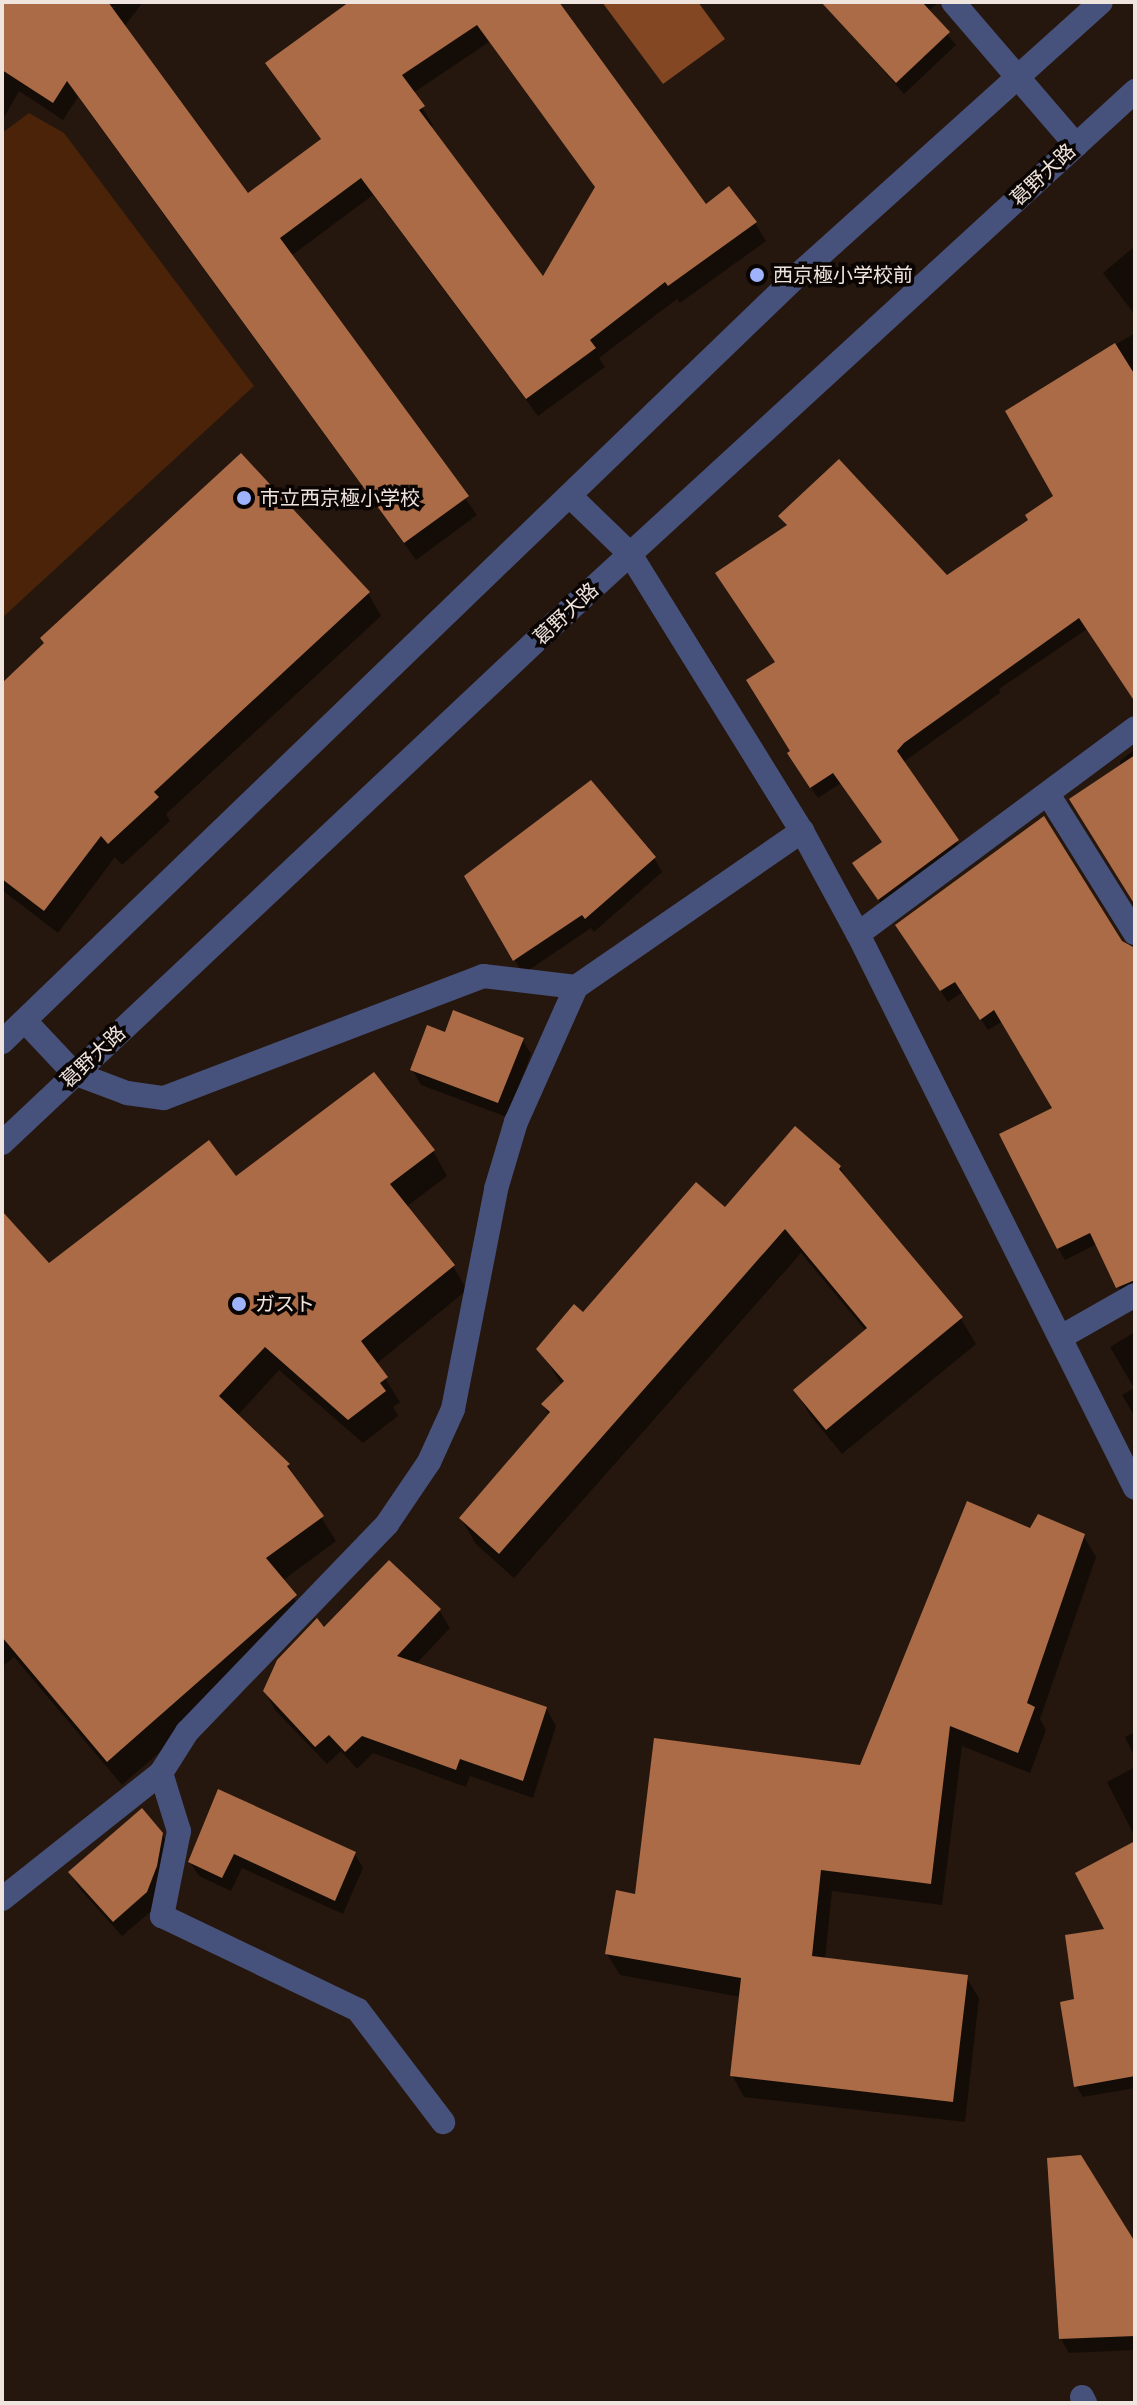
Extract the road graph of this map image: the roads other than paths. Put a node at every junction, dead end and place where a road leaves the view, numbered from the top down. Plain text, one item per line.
1 (953, 2) edge
2 (1101, 2) edge
3 (1017, 77) junction
4 (1135, 91) edge
5 (1076, 145) junction
6 (570, 496) junction
7 (630, 554) junction
8 (1135, 728) edge
9 (1048, 794) junction
10 (802, 831) junction
11 (1135, 933) edge
12 (858, 934) junction
13 (576, 987) junction
14 (25, 1021) junction
15 (2, 1042) edge
16 (74, 1073) junction
17 (2, 1143) edge
18 (1135, 1295) edge
19 (1061, 1337) junction
20 (1129, 1456) edge
21 (1135, 1488) edge
22 (161, 1773) junction
23 (2, 1899) edge
24 (443, 2122) dead end

1 - 3 street
2 - 3 street
3 - 5 street
3 - 6 street
4 - 5 street, 葛野大路
5 - 7 street, 葛野大路
6 - 7 street
6 - 14 street
7 - 10 street
7 - 16 street, 葛野大路
8 - 9 street
9 - 11 street
9 - 12 street
10 - 12 street
10 - 13 street
12 - 19 street
13 - 16 street
13 - 22 street
14 - 15 street
14 - 16 street
16 - 17 street, 葛野大路
18 - 19 street
19 - 20 street
20 - 21 street
22 - 23 street
22 - 24 street

